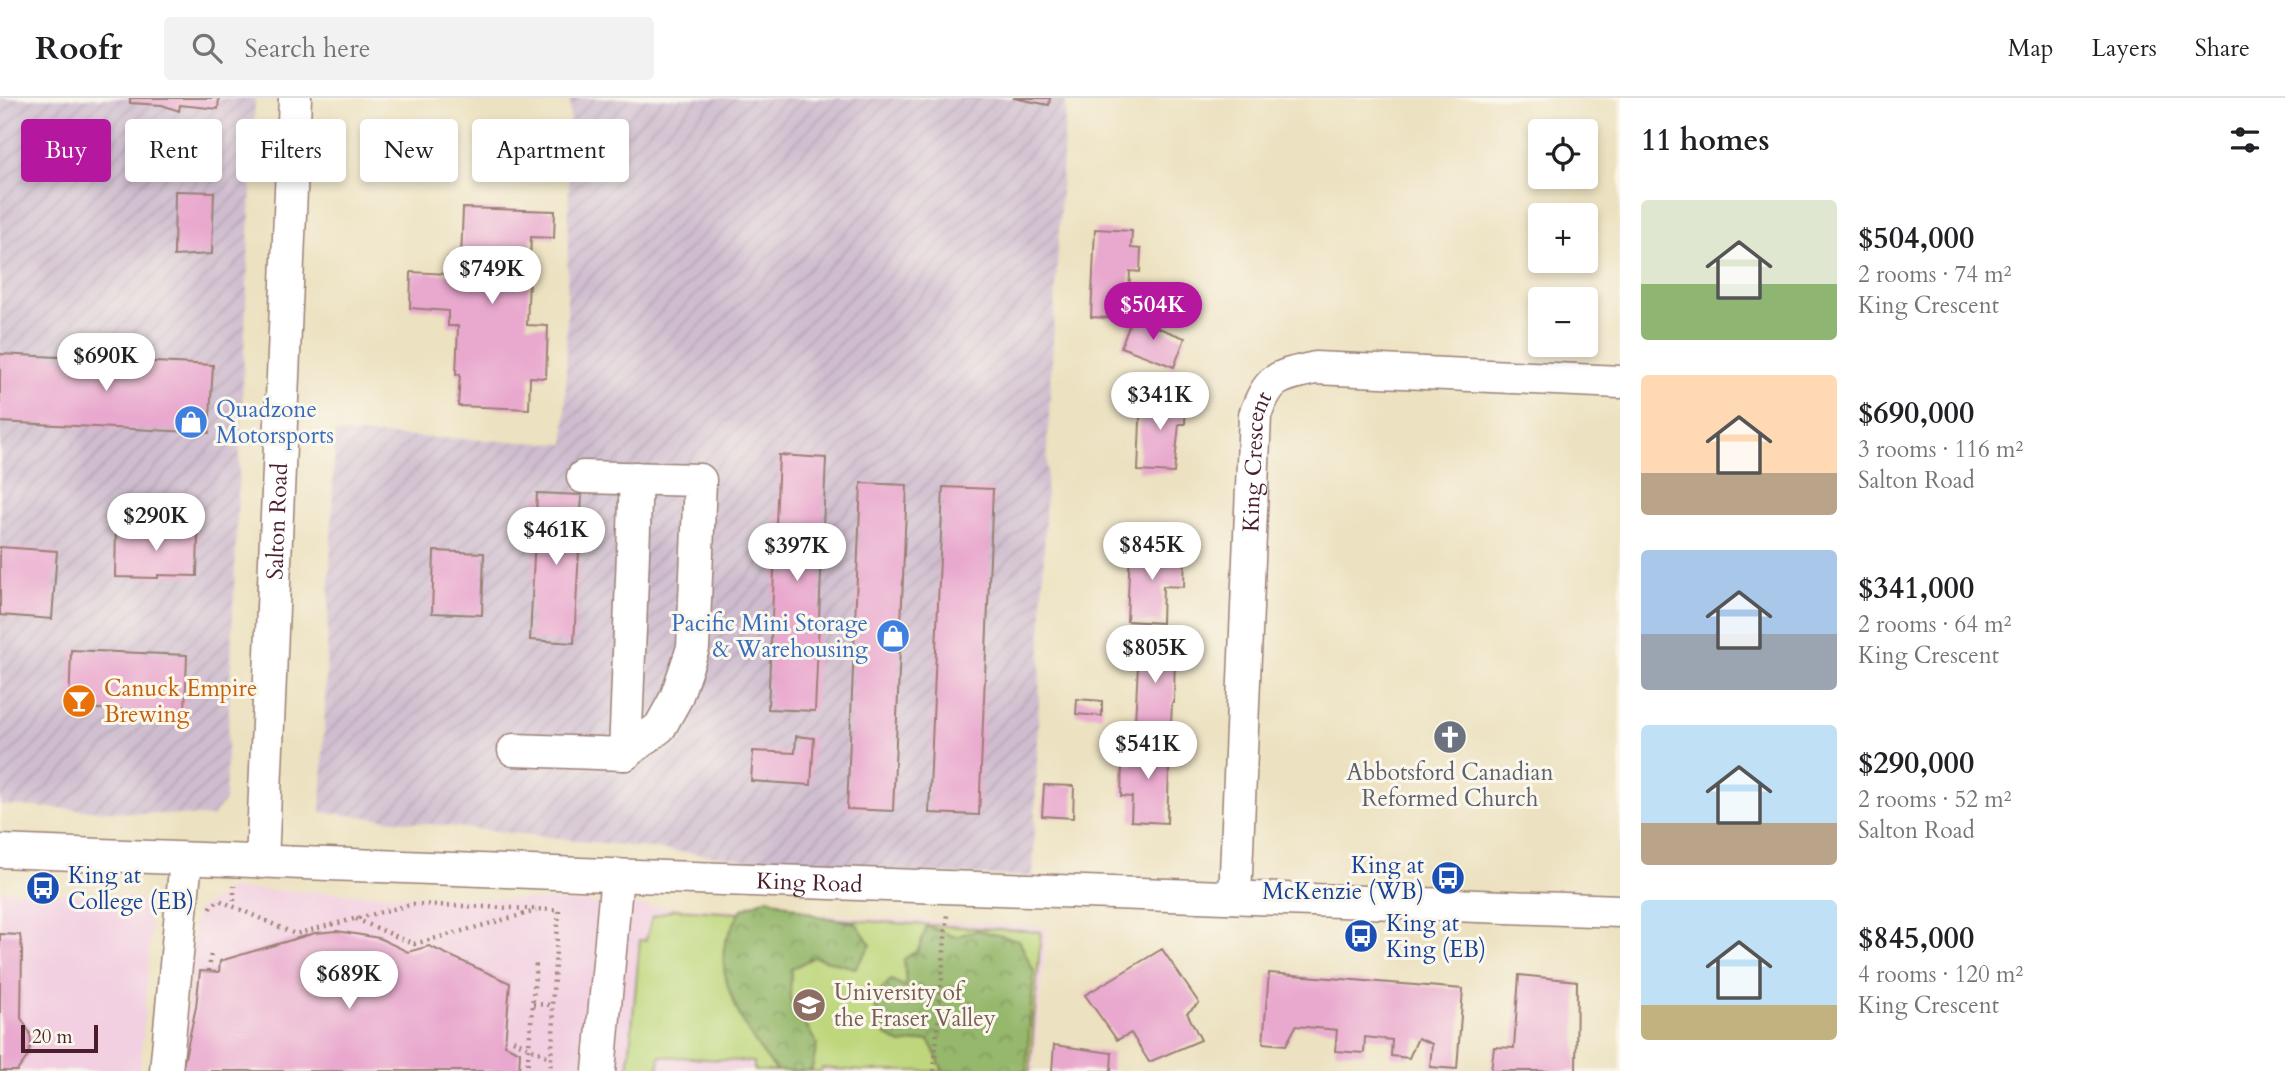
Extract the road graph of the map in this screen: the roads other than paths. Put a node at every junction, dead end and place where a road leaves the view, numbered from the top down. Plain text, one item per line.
1 (295, 98) edge
2 (1620, 382) edge
3 (583, 477) dead end
4 (636, 478) junction
5 (514, 750) dead end
6 (625, 754) junction
7 (0, 850) edge
8 (186, 859) junction
9 (262, 862) junction
10 (617, 875) junction
11 (1235, 897) junction
12 (1620, 911) edge
13 (166, 1071) edge
14 (599, 1071) edge

1 - 9 street, Salton Road
2 - 11 street, King Crescent
3 - 4 street
4 - 6 street
4 - 6 street
5 - 6 street
7 - 8 street, King Road
8 - 9 street, King Road
8 - 13 street
9 - 10 street, King Road
10 - 11 street, King Road
10 - 14 street
11 - 12 street, King Road

